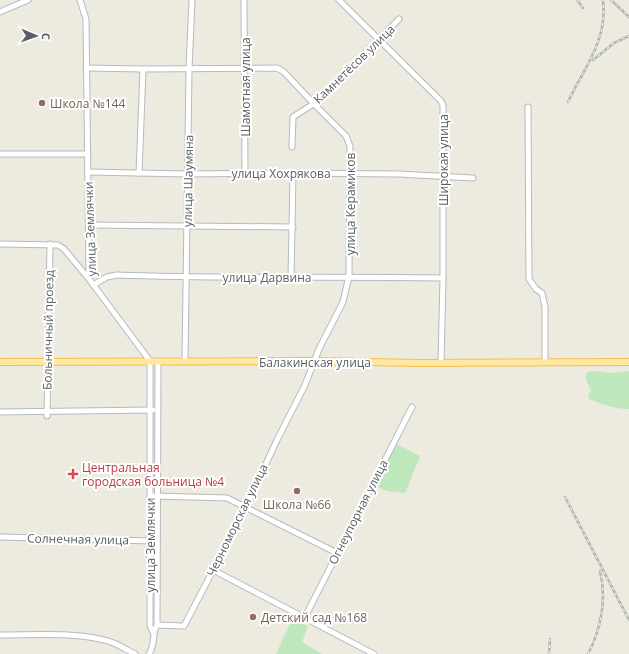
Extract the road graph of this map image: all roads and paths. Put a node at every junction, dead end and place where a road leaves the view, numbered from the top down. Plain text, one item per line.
1 (28, 0) edge
2 (80, 0) edge
3 (192, 0) edge
4 (244, 0) edge
5 (339, 0) edge
6 (0, 12) edge
7 (399, 19) dead end
8 (378, 40) junction
9 (86, 68) junction
10 (245, 68) junction
11 (142, 69) junction
12 (189, 69) junction
13 (314, 104) junction
14 (528, 107) dead end
15 (292, 147) dead end
16 (0, 154) edge
17 (88, 154) junction
18 (88, 172) junction
19 (139, 173) junction
20 (293, 173) junction
21 (350, 173) junction
22 (188, 174) junction
23 (245, 174) junction
24 (442, 176) junction
25 (474, 178) dead end
26 (89, 225) junction
27 (188, 226) junction
28 (293, 227) junction
29 (0, 244) edge
30 (50, 244) junction
31 (349, 276) junction
32 (186, 278) junction
33 (291, 278) junction
34 (443, 278) junction
35 (89, 279) junction
36 (93, 285) junction
37 (150, 361) junction
38 (158, 361) junction
39 (185, 361) junction
40 (314, 361) junction
41 (0, 362) edge
42 (48, 362) junction
43 (545, 362) junction
44 (629, 362) edge
45 (441, 363) junction
46 (412, 407) dead end
47 (151, 410) junction
48 (158, 410) junction
49 (0, 412) edge
50 (47, 414) junction
51 (150, 496) junction
52 (157, 496) junction
53 (246, 507) junction
54 (0, 537) edge
55 (150, 540) junction
56 (157, 540) junction
57 (337, 553) junction
58 (213, 570) junction
59 (304, 617) junction
60 (157, 625) junction
61 (154, 632) junction
62 (0, 635) edge
63 (135, 654) edge
64 (149, 654) edge
65 (374, 654) edge

1 - 6 street
2 - 9 street, улица Землячки
3 - 12 street, улица Шаумяна
4 - 10 street, Шамотная улица
5 - 8 street, Широкая улица
7 - 8 street, Камнетёсов улица
8 - 13 street, Камнетёсов улица
8 - 24 street, Широкая улица
9 - 11 street, улица Керамиков
9 - 17 street, улица Землячки
10 - 12 street, улица Керамиков
10 - 13 street, улица Керамиков
10 - 23 street, Шамотная улица
11 - 12 street, улица Керамиков
11 - 19 street
12 - 22 street, улица Шаумяна
13 - 15 street, Камнетёсов улица
13 - 21 street, улица Керамиков
14 - 43 street
16 - 17 street
17 - 18 street, улица Землячки
18 - 19 street, улица Хохрякова
18 - 26 street, улица Землячки
19 - 22 street, улица Хохрякова
20 - 21 street, улица Хохрякова
20 - 23 street, улица Хохрякова
20 - 28 street
21 - 24 street, улица Хохрякова
21 - 31 street, улица Керамиков
22 - 23 street, улица Хохрякова
22 - 27 street, улица Шаумяна
24 - 25 street, улица Хохрякова
24 - 34 street, Широкая улица
26 - 27 street
26 - 35 street, улица Землячки
27 - 28 street
27 - 32 street, улица Шаумяна
28 - 33 street
29 - 30 street
30 - 35 street
30 - 42 street, Больничный проезд
31 - 33 street, улица Дарвина
31 - 34 street, улица Дарвина
31 - 40 street, улица Керамиков
32 - 33 street, улица Дарвина
32 - 36 street, улица Дарвина
32 - 39 street, улица Шаумяна
34 - 45 street, Широкая улица
35 - 36 street, улица Землячки
36 - 37 street, улица Землячки
37 - 38 main road, Балакинская улица
37 - 42 main road, Балакинская улица
37 - 47 street, улица Землячки
38 - 39 main road, Балакинская улица
38 - 48 street, улица Землячки
39 - 40 main road, Балакинская улица
40 - 45 main road, Балакинская улица
40 - 53 street, Черноморская улица
41 - 42 main road, Балакинская улица
42 - 50 street, Больничный проезд
43 - 44 main road, Балакинская улица
43 - 45 main road, Балакинская улица
46 - 57 street, Огнеупорная улица
47 - 48 street
47 - 50 street
47 - 51 street, улица Землячки
48 - 52 street, улица Землячки
49 - 50 street
51 - 52 street
51 - 55 street, улица Землячки
52 - 53 street
52 - 56 street, улица Землячки
53 - 57 street
53 - 58 street, Черноморская улица
54 - 55 street, Солнечная улица
55 - 56 street, Солнечная улица
55 - 61 street, улица Землячки
56 - 60 street, улица Землячки
57 - 59 street, Огнеупорная улица
58 - 59 street
58 - 60 street, Черноморская улица
59 - 65 street
60 - 61 street
61 - 64 street
62 - 63 street

